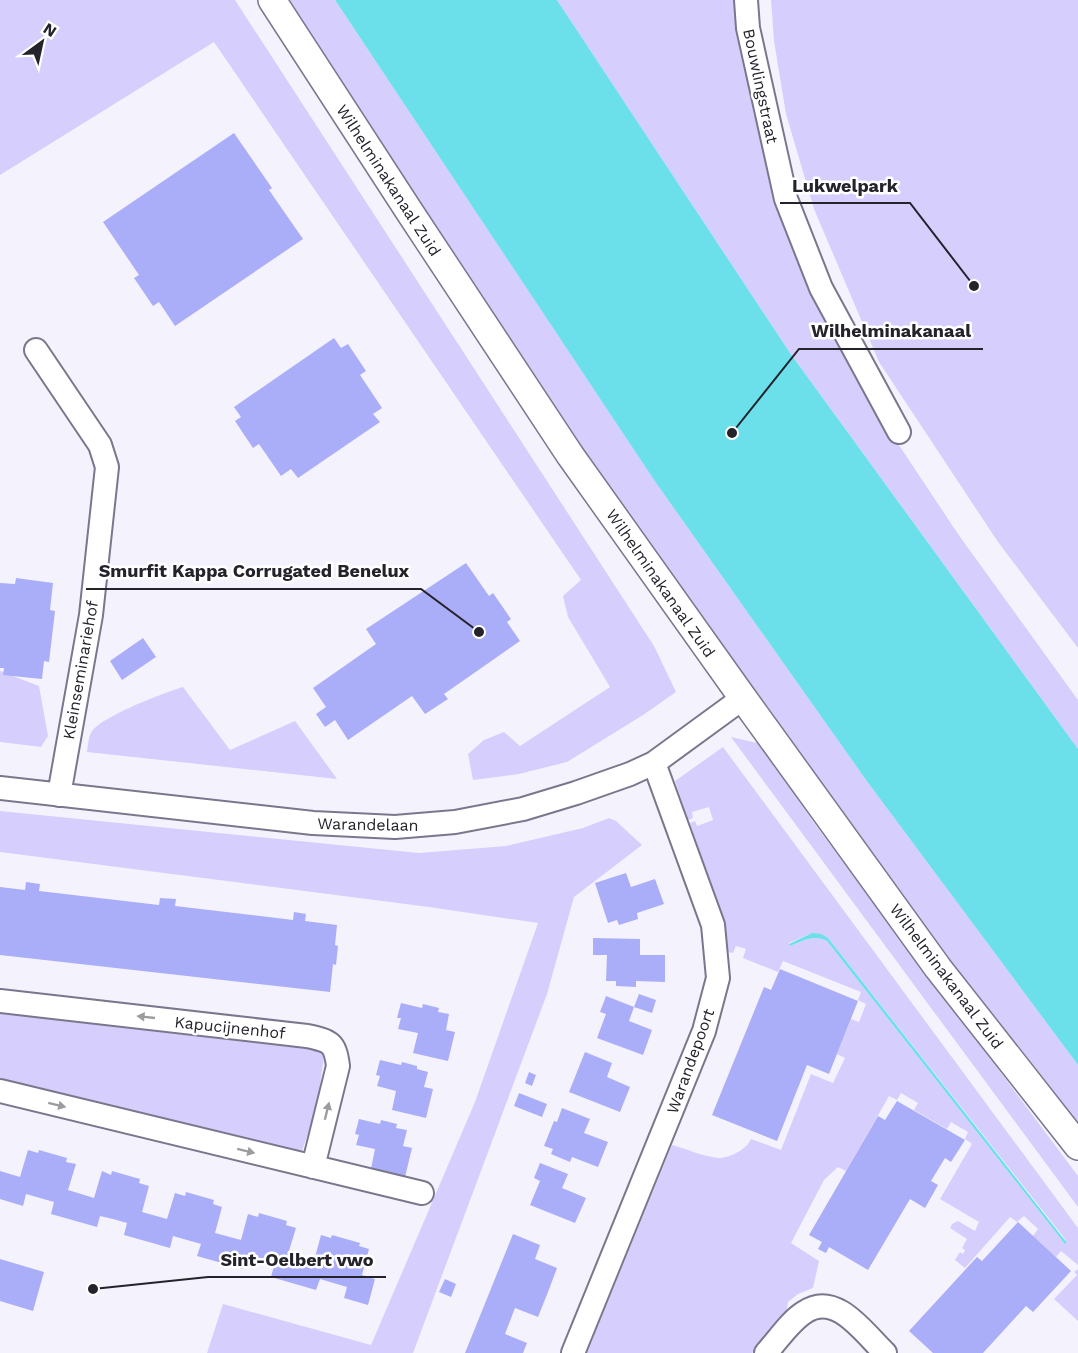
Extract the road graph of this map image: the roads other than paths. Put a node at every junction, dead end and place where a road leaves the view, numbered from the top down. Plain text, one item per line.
1 (272, 0) edge
2 (746, 0) edge
3 (36, 350) dead end
4 (899, 432) dead end
5 (742, 698) junction
6 (654, 763) junction
7 (0, 788) edge
8 (59, 795) junction
9 (0, 1001) edge
10 (0, 1091) edge
11 (1078, 1146) edge
12 (313, 1167) junction
13 (422, 1193) dead end
14 (573, 1353) edge
15 (766, 1353) edge
16 (885, 1353) edge

1 - 5 street, Wilhelminakanaal Zuid
2 - 4 street, Bouwlingstraat
3 - 8 street, Kleinseminariehof
5 - 6 street, Warandelaan
5 - 11 street, Wilhelminakanaal Zuid
6 - 8 street, Warandelaan
6 - 14 street, Warandepoort
7 - 8 street, Warandelaan
12 -> 9 street, Kapucijnenhof
10 -> 12 street
12 - 13 street
15 - 16 street

